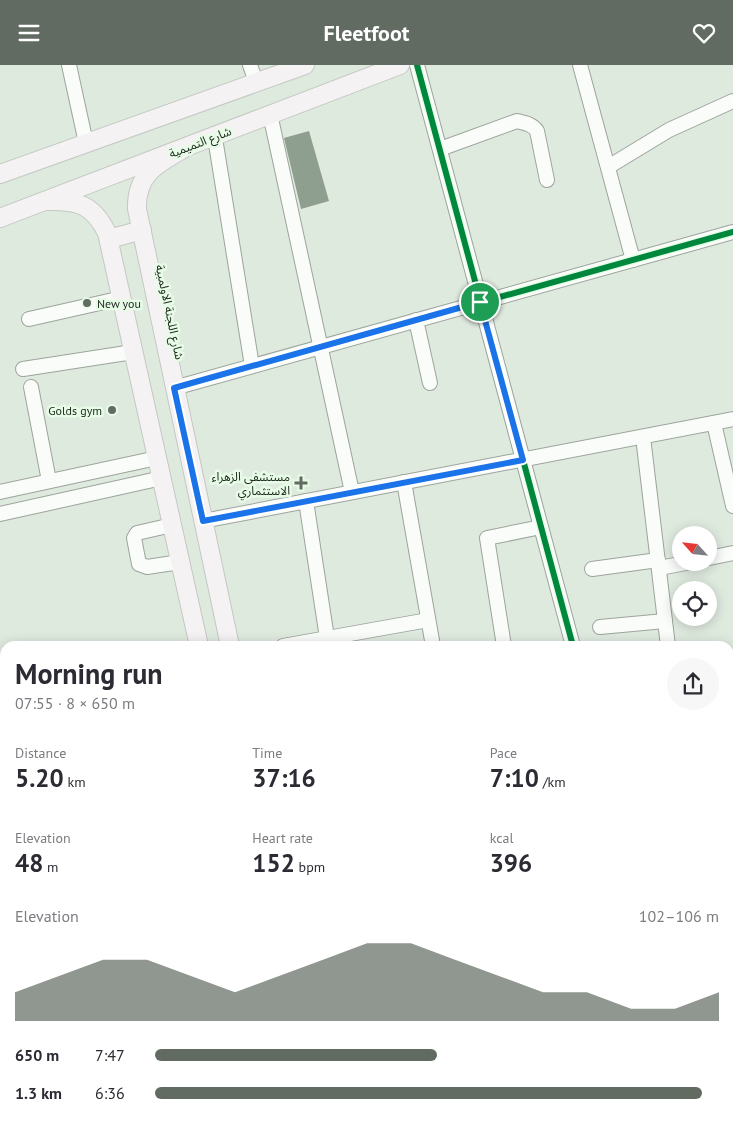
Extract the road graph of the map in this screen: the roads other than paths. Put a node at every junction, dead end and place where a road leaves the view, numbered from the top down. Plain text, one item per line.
1 (70, 65) edge
2 (250, 65) edge
3 (304, 65) edge
4 (400, 65) edge
5 (417, 65) edge
6 (580, 65) edge
7 (256, 83) junction
8 (733, 101) edge
9 (270, 114) junction
10 (215, 138) junction
11 (86, 143) junction
12 (183, 149) junction
13 (440, 149) junction
14 (608, 167) junction
15 (0, 174) edge
16 (547, 180) dead end
17 (46, 201) junction
18 (0, 218) edge
19 (142, 230) junction
20 (733, 232) edge
21 (109, 239) junction
22 (633, 260) junction
23 (122, 298) junction
24 (480, 302) junction
25 (29, 319) dead end
26 (416, 320) junction
27 (322, 347) junction
28 (134, 352) junction
29 (252, 366) junction
30 (23, 369) dead end
31 (430, 383) dead end
32 (30, 387) dead end
33 (174, 388) junction
34 (733, 419) edge
35 (714, 423) junction
36 (643, 437) junction
37 (157, 458) junction
38 (523, 460) junction
39 (162, 478) junction
40 (49, 481) junction
41 (404, 483) junction
42 (0, 492) edge
43 (352, 493) junction
44 (306, 501) junction
45 (733, 506) edge
46 (0, 514) edge
47 (203, 521) junction
48 (172, 525) junction
49 (541, 527) junction
50 (733, 553) edge
51 (718, 556) edge
52 (180, 562) junction
53 (658, 564) junction
54 (672, 564) edge
55 (592, 569) dead end
56 (428, 620) junction
57 (665, 621) junction
58 (600, 627) dead end
59 (327, 638) junction
60 (197, 641) edge
61 (229, 641) edge
62 (310, 641) edge
63 (432, 641) edge
64 (503, 641) edge
65 (572, 641) edge
66 (667, 641) edge

1 - 11 street
2 - 7 street
3 - 7 main road
4 - 9 main road, شارع التميمية
5 - 13 street
6 - 14 street
7 - 11 main road
8 - 14 street
9 - 10 main road, شارع التميمية
9 - 27 street
10 - 12 main road, شارع التميمية
10 - 29 street
11 - 15 main road
12 - 17 main road, شارع التميمية
12 - 19 main road, شارع اللجنة الاولمبية
13 - 16 street
13 - 24 street
14 - 22 street
17 - 18 main road, شارع التميمية
17 - 21 main road
19 - 21 main road
19 - 33 main road, شارع اللجنة الاولمبية
20 - 22 street
21 - 23 main road
22 - 24 street
23 - 25 street
23 - 28 main road
24 - 26 street
24 - 38 street
26 - 27 street
26 - 31 street
27 - 29 street
27 - 43 street
28 - 30 street
28 - 37 main road
29 - 33 street
32 - 40 street
33 - 47 main road, شارع اللجنة الاولمبية
34 - 35 street
35 - 36 street
35 - 45 street
36 - 38 street
36 - 53 street
37 - 39 main road
37 - 40 street
38 - 41 street
38 - 49 street
39 - 46 street
39 - 48 main road
40 - 42 street
41 - 43 street
41 - 56 street
43 - 44 street
44 - 47 street
44 - 59 street
47 - 61 main road, شارع اللجنة الاولمبية
48 - 52 main road
48 - 52 street
49 - 64 street
49 - 65 street
50 - 51 street
52 - 60 main road
53 - 54 street
53 - 55 street
53 - 57 street
56 - 59 street
56 - 63 street
57 - 58 street
57 - 66 street
59 - 62 street

